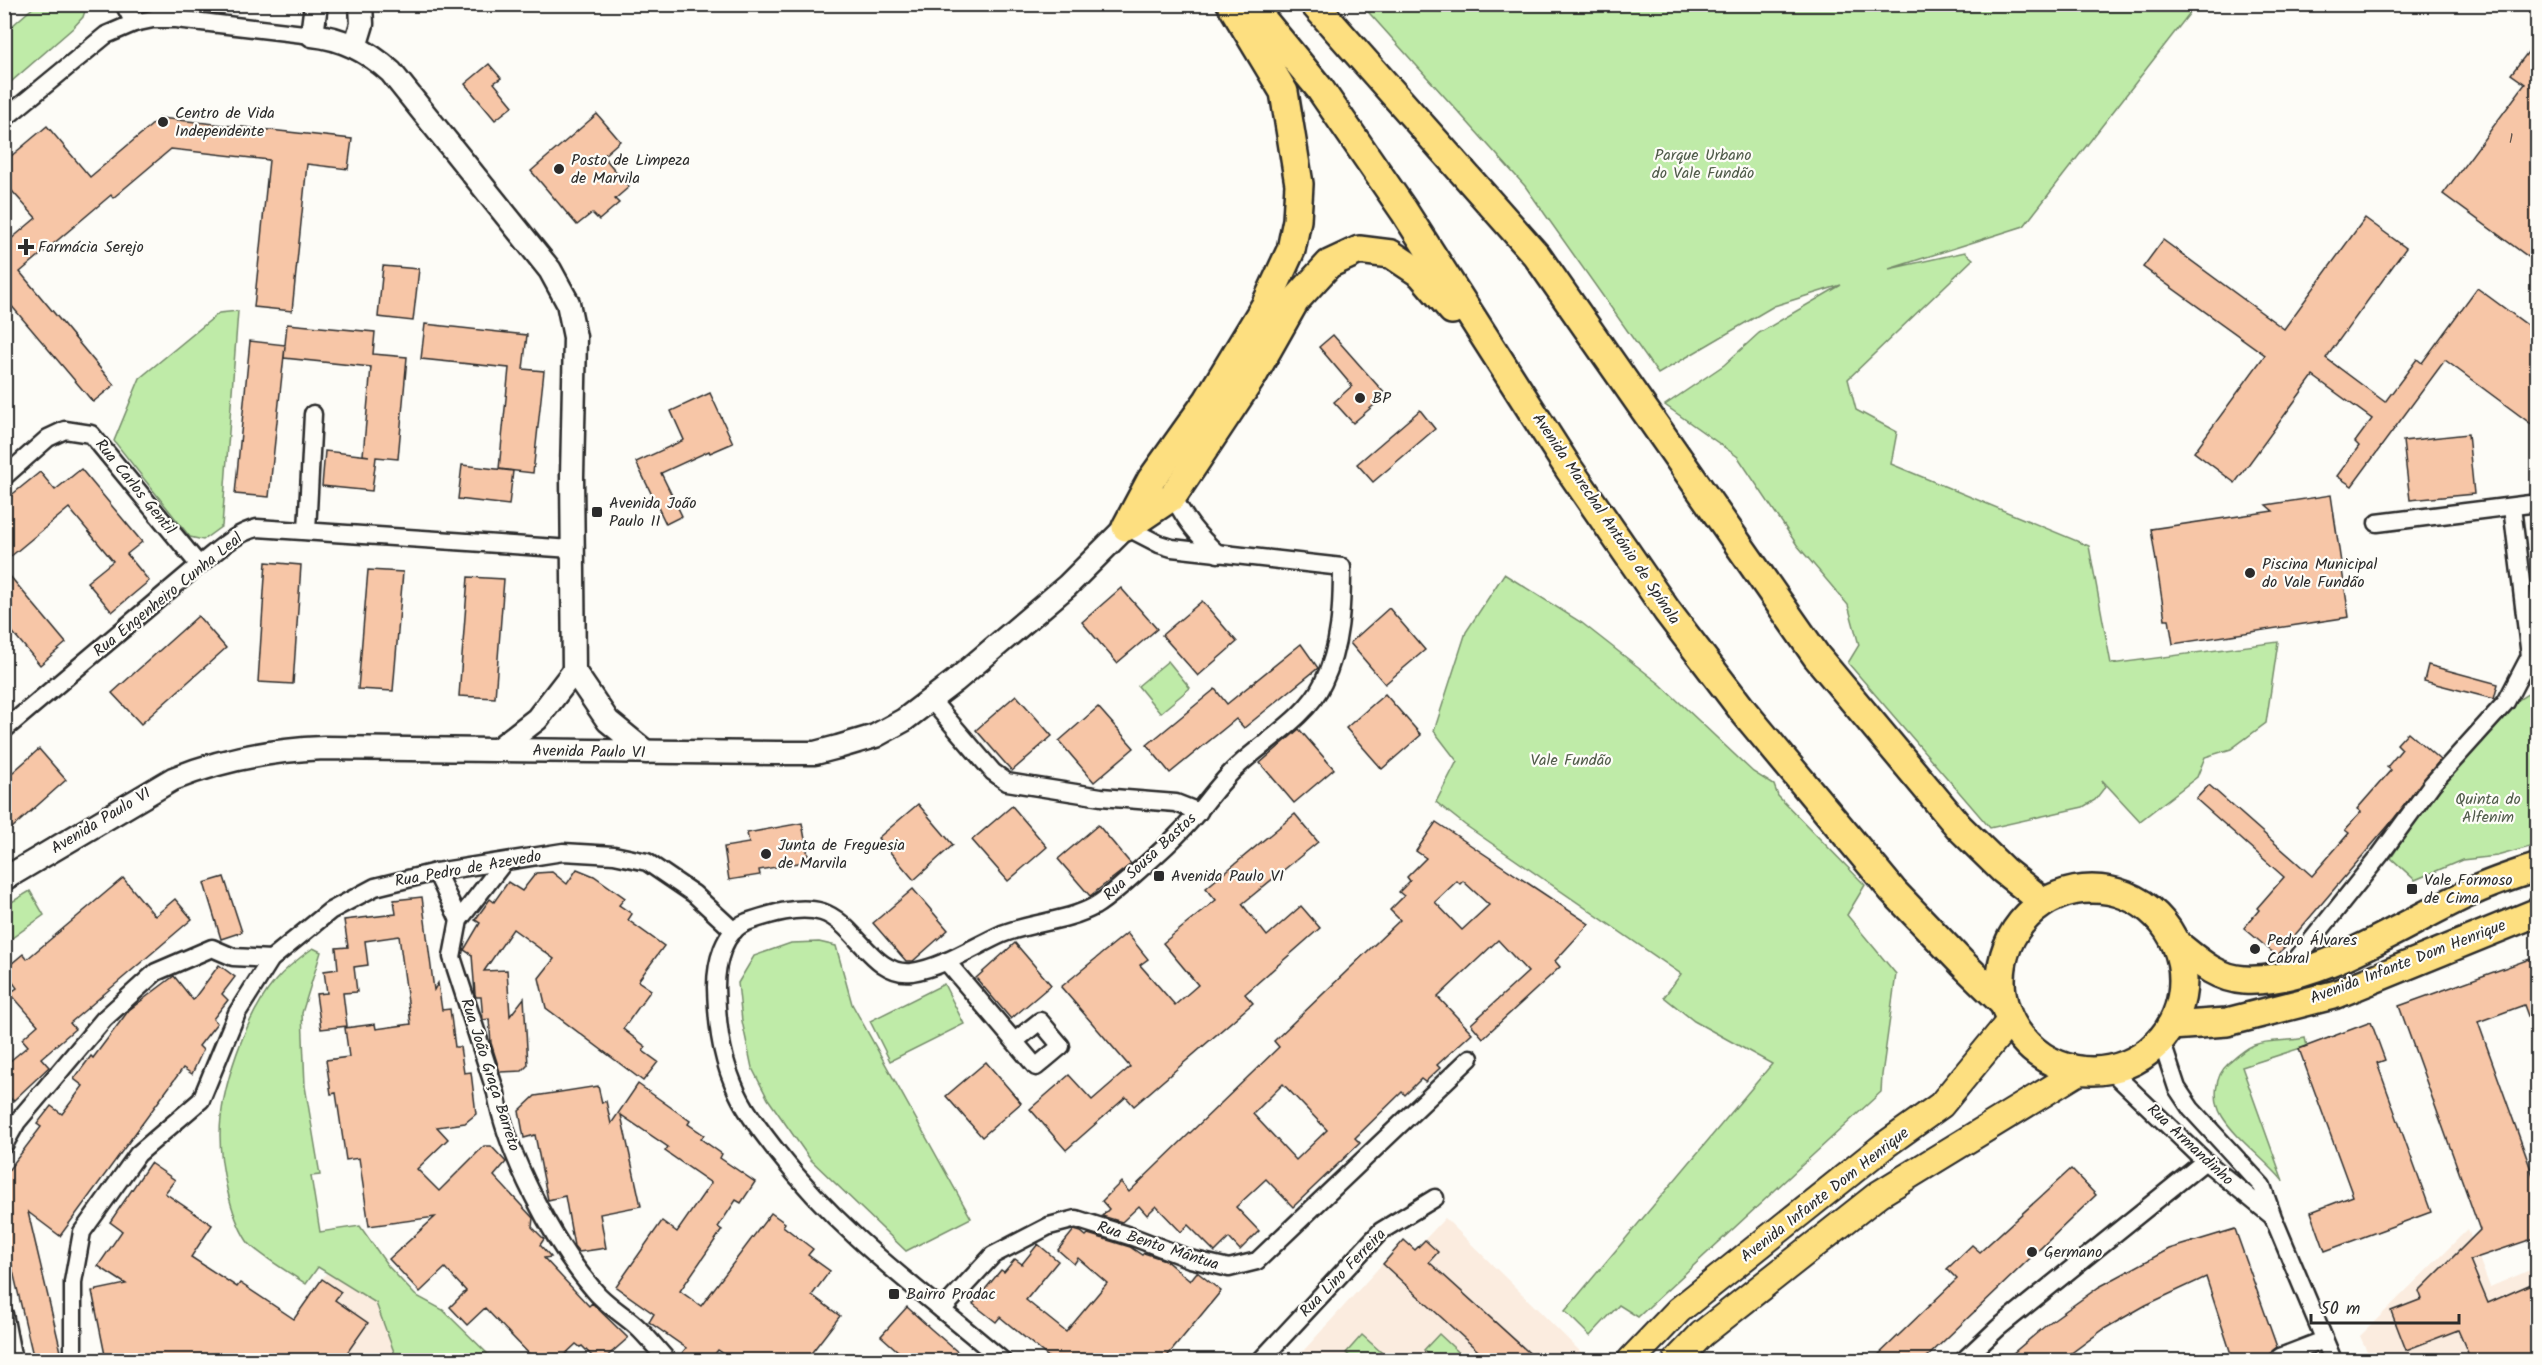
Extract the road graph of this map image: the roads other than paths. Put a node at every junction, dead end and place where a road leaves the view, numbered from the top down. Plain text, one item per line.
1 (123, 4) edge
2 (316, 4) edge
3 (361, 4) edge
4 (1231, 4) edge
5 (1250, 4) edge
6 (1314, 4) edge
7 (134, 22) junction
8 (312, 35) junction
9 (355, 47) junction
10 (4, 119) edge
11 (1515, 382) junction
12 (313, 414) dead end
13 (4, 477) edge
14 (1173, 496) junction
15 (2538, 503) edge
16 (2512, 507) junction
17 (2377, 523) dead end
18 (1126, 527) junction
19 (307, 531) junction
20 (572, 549) junction
21 (1218, 554) junction
22 (199, 565) junction
23 (573, 671) junction
24 (932, 701) junction
25 (4, 730) edge
26 (497, 750) junction
27 (646, 752) junction
28 (1198, 812) junction
29 (504, 862) junction
30 (2538, 867) edge
31 (436, 872) junction
32 (4, 879) edge
33 (2042, 901) junction
34 (2538, 912) edge
35 (459, 920) junction
36 (734, 931) junction
37 (2177, 944) junction
38 (271, 959) junction
39 (946, 961) junction
40 (2284, 975) junction
41 (2006, 1011) junction
42 (2166, 1033) junction
43 (1015, 1041) dead end
44 (1470, 1058) dead end
45 (2110, 1070) junction
46 (2080, 1071) junction
47 (4, 1145) edge
48 (2205, 1161) junction
49 (1435, 1198) dead end
50 (2273, 1217) junction
51 (942, 1310) junction
52 (4, 1314) edge
53 (2324, 1340) junction
54 (2280, 1357) dead end
55 (13, 1360) edge
56 (77, 1360) edge
57 (667, 1360) edge
58 (1002, 1360) edge
59 (1261, 1360) edge
60 (1631, 1360) edge
61 (1677, 1360) edge
62 (1964, 1360) edge
63 (2333, 1360) edge

1 - 7 street
2 - 8 main road
3 - 9 main road
4 - 18 highway
5 - 11 highway, Avenida Marechal António de Spínola
6 - 33 highway
7 - 8 street
7 - 10 street
8 - 9 main road
9 - 20 main road
11 - 14 highway
11 - 41 highway, Avenida Marechal António de Spínola
12 - 19 street
13 - 22 street, Rua Carlos Gentil
14 - 18 highway
14 - 21 street
15 - 16 street
16 - 17 street
16 - 40 street
18 - 21 street
18 - 24 main road, Avenida Paulo VI
19 - 20 street, Rua Engenheiro Cunha Leal
19 - 22 street, Rua Engenheiro Cunha Leal
20 - 23 main road
21 - 28 street, Rua Sousa Bastos
22 - 25 street, Rua Engenheiro Cunha Leal
23 - 26 main road
23 - 27 main road
24 - 27 main road, Avenida Paulo VI
24 - 28 street
26 - 27 main road, Avenida Paulo VI
26 - 32 main road, Avenida Paulo VI
28 - 39 street, Rua Sousa Bastos
29 - 31 street, Rua Pedro de Azevedo
29 - 35 street, Rua João Graça Barreto
29 - 36 street, Rua Pedro de Azevedo
30 - 40 highway, Avenida Infante Dom Henrique
31 - 35 street
31 - 38 street, Rua Pedro de Azevedo
33 - 37 highway
33 - 41 highway
34 - 42 highway, Avenida Infante Dom Henrique
35 - 57 street, Rua João Graça Barreto
36 - 39 street, Rua Sousa Bastos
36 - 51 street
37 - 40 highway, Avenida Infante Dom Henrique
37 - 42 highway
38 - 47 street
38 - 56 street, Rua Pedro de Azevedo
39 - 43 street
41 - 46 highway
41 - 60 main road, Avenida Infante Dom Henrique
42 - 45 highway
42 - 50 street, Rua Armandinho
44 - 51 street, Rua Bento Mântua
45 - 46 highway
45 - 48 street, Rua Armandinho
46 - 61 main road, Avenida Infante Dom Henrique
48 - 50 street, Rua Armandinho
48 - 62 street
49 - 59 street, Rua Lino Ferreira
50 - 53 street, Rua Armandinho
51 - 58 street
52 - 55 street
53 - 54 street
53 - 63 street, Rua Armandinho

